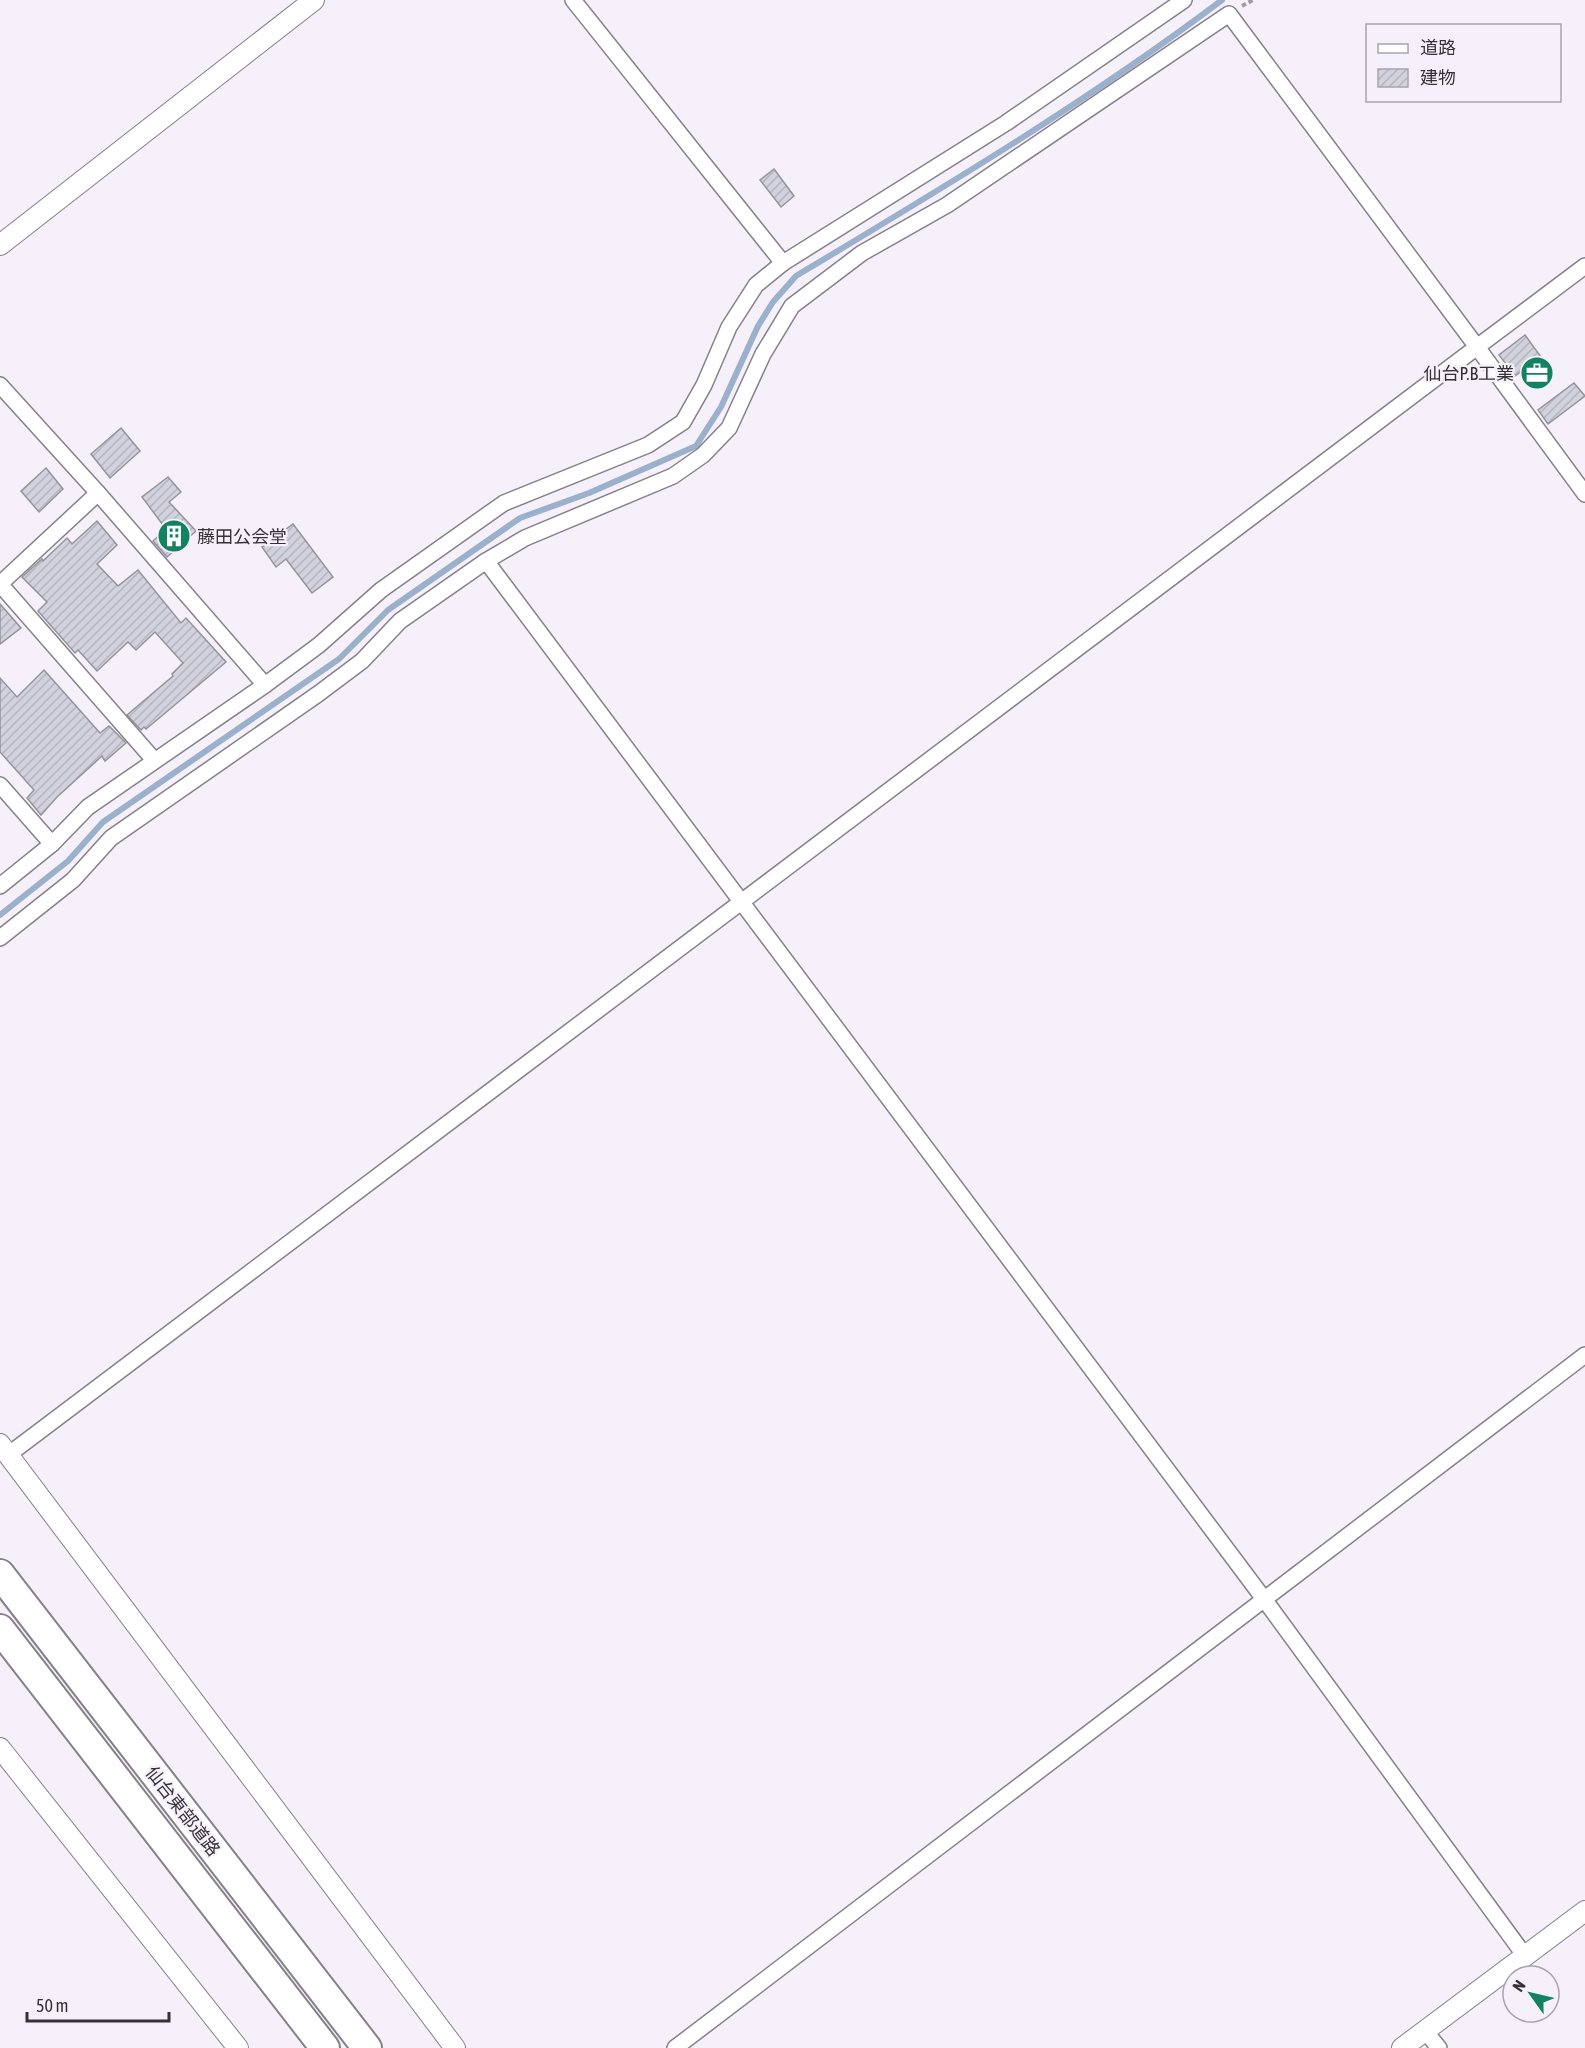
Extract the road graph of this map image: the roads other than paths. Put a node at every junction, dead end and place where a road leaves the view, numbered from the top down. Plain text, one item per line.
1 (314, 0) edge
2 (573, 0) edge
3 (1184, 0) edge
4 (0, 245) edge
5 (783, 262) junction
6 (1585, 266) edge
7 (1476, 346) junction
8 (0, 385) edge
9 (98, 493) junction
10 (1585, 494) edge
11 (486, 561) junction
12 (0, 584) edge
13 (265, 685) junction
14 (154, 760) junction
15 (0, 785) edge
16 (52, 844) junction
17 (0, 886) edge
18 (742, 901) junction
19 (0, 938) edge
20 (1585, 1355) edge
21 (3, 1453) edge
22 (0, 1574) edge
23 (1264, 1599) junction
24 (0, 1629) edge
25 (0, 1748) edge
26 (1585, 1911) edge
27 (1525, 1956) junction
28 (1425, 2031) junction
29 (238, 2048) edge
30 (325, 2048) edge
31 (367, 2048) edge
32 (455, 2048) edge
33 (675, 2048) edge
34 (1402, 2048) edge
35 (1439, 2048) edge

1 - 4 street
2 - 5 street
3 - 5 street
5 - 13 street
6 - 7 street
7 - 10 street
7 - 11 street
7 - 18 street
8 - 9 street
9 - 12 street
9 - 13 street
11 - 18 street
11 - 19 street
12 - 14 street
13 - 14 street
14 - 16 street
15 - 16 street
16 - 17 street
18 - 21 street
18 - 23 street
20 - 23 street
21 - 32 street
22 - 31 highway, 仙台東部道路
23 - 27 street
23 - 33 street
24 - 30 highway, 仙台東部道路
25 - 29 street
26 - 27 street
27 - 28 street
28 - 34 street
28 - 35 street

